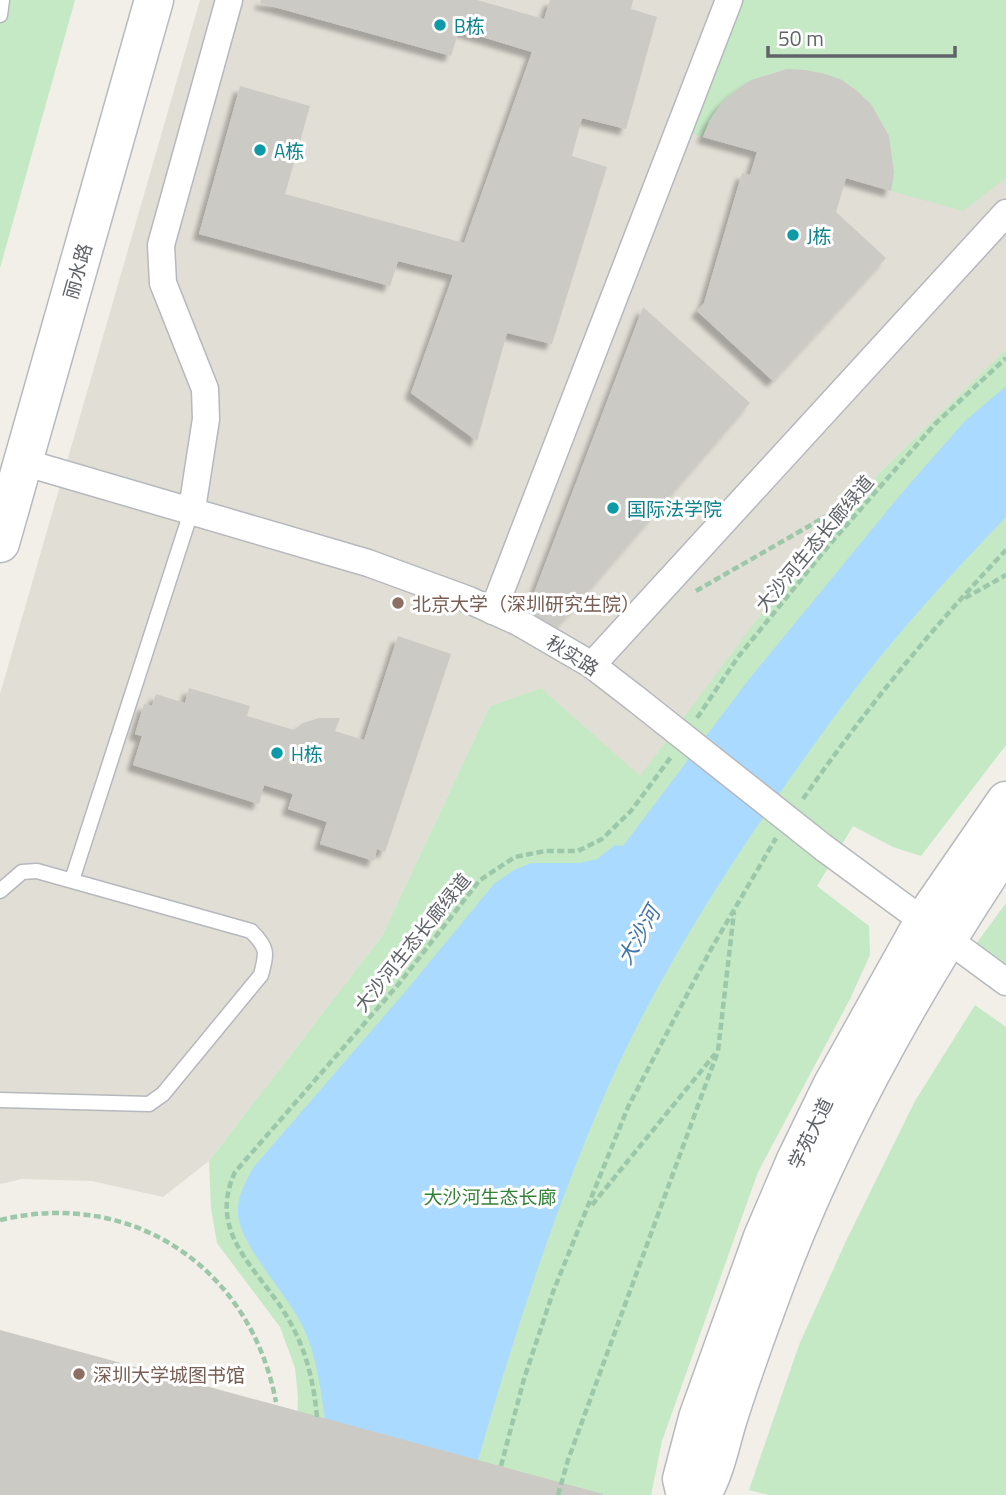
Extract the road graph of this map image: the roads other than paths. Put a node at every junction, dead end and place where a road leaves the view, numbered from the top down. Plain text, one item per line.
1 (2, 0) edge
2 (129, 0) edge
3 (154, 0) edge
4 (229, 0) edge
5 (729, 0) edge
6 (0, 15) edge
7 (1006, 213) edge
8 (12, 462) edge
9 (192, 509) junction
10 (0, 543) edge
11 (493, 611) junction
12 (592, 665) junction
13 (1006, 801) edge
14 (1006, 848) edge
15 (72, 880) junction
16 (0, 891) edge
17 (935, 930) junction
18 (1006, 982) edge
19 (0, 1100) edge
20 (686, 1495) edge
21 (696, 1495) edge

1 - 6 lane
2 - 8 street, 丽水路
3 - 8 street, 丽水路
4 - 9 street
5 - 11 street
7 - 12 street
8 - 9 street, 秋实路
8 - 10 street, 丽水路
9 - 11 street, 秋实路
9 - 15 lane
11 - 12 street, 秋实路
12 - 17 street, 秋实路, bridge
13 - 17 street, 学苑大道
14 - 17 street, 学苑大道
15 - 16 lane
15 - 19 lane
17 - 18 street, 秋实路
17 - 20 street, 学苑大道
17 - 21 street, 学苑大道

